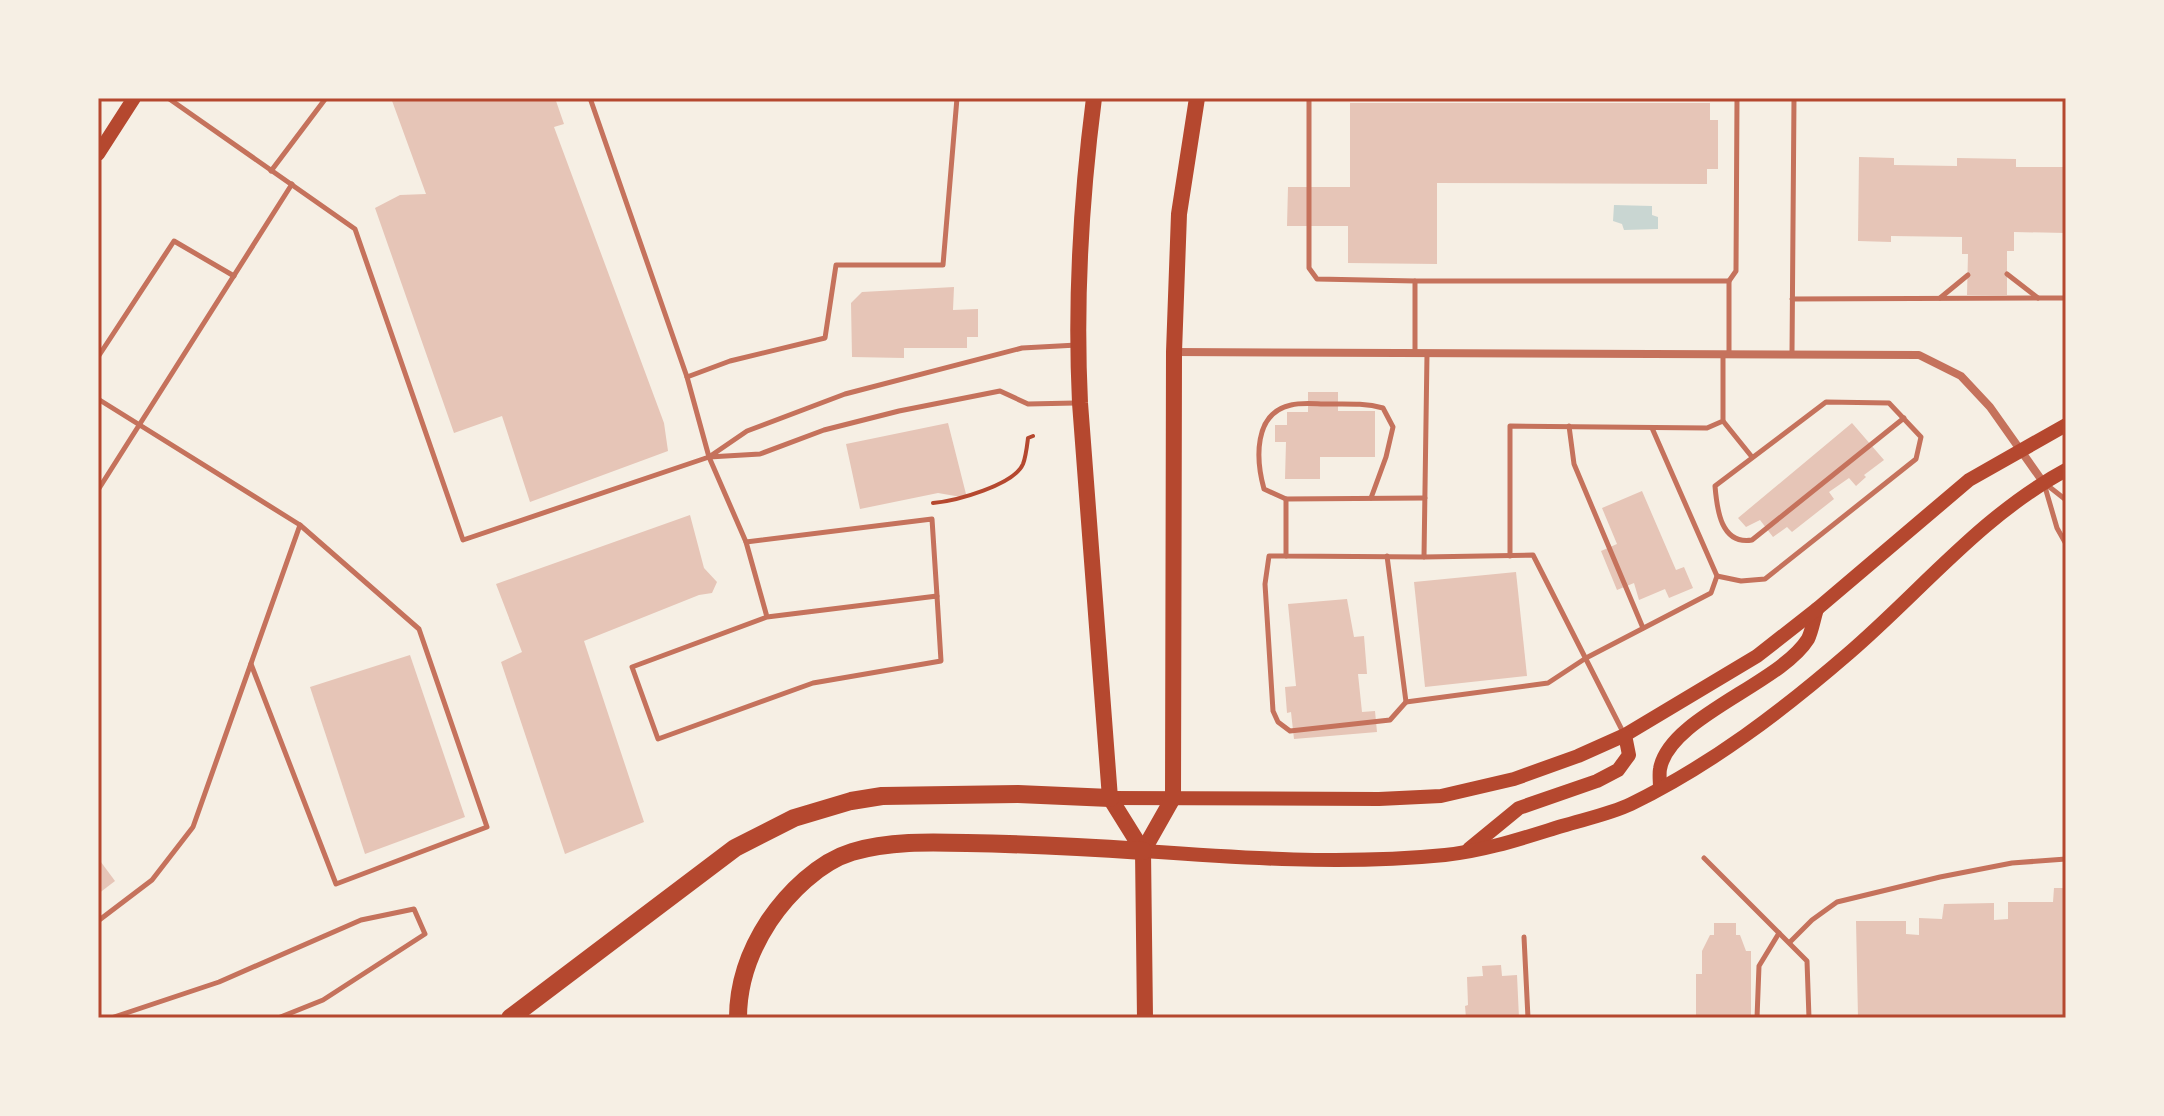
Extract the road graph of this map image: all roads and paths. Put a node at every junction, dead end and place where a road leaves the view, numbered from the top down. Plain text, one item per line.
1 (134, 98) edge
2 (168, 98) edge
3 (326, 98) edge
4 (600, 98) edge
5 (957, 98) edge
6 (1094, 98) edge
7 (1197, 98) edge
8 (1309, 98) edge
9 (1737, 98) edge
10 (1794, 98) edge
11 (591, 99) edge
12 (98, 154) edge
13 (271, 171) junction
14 (292, 184) junction
15 (2007, 274) dead end
16 (1968, 275) dead end
17 (234, 276) junction
18 (1415, 281) junction
19 (1729, 281) junction
20 (1940, 298) junction
21 (2038, 298) junction
22 (2066, 298) edge
23 (1792, 299) junction
24 (1077, 345) junction
25 (1174, 352) junction
26 (1415, 353) junction
27 (1427, 353) junction
28 (1726, 354) junction
29 (1792, 354) junction
30 (98, 357) edge
31 (687, 377) junction
32 (98, 399) edge
33 (1080, 403) junction
34 (1904, 418) junction
35 (1723, 421) junction
36 (139, 425) junction
37 (2066, 425) edge
38 (1569, 426) junction
39 (1652, 428) junction
40 (1033, 436) dead end
41 (2019, 450) junction
42 (709, 457) junction
43 (1752, 457) junction
44 (2066, 470) edge
45 (2043, 482) junction
46 (98, 490) edge
47 (1371, 498) junction
48 (1425, 498) junction
49 (1286, 499) junction
50 (2066, 500) edge
51 (920, 505) dead end
52 (300, 525) junction
53 (746, 542) junction
54 (2066, 544) edge
55 (1286, 556) junction
56 (1387, 556) junction
57 (1510, 556) junction
58 (1424, 557) junction
59 (1717, 576) junction
60 (937, 596) junction
61 (1817, 609) junction
62 (767, 617) junction
63 (1643, 628) junction
64 (1586, 658) junction
65 (251, 664) junction
66 (1406, 702) junction
67 (1625, 735) junction
68 (1660, 788) junction
69 (1110, 798) junction
70 (1173, 798) junction
71 (1143, 851) junction
72 (1465, 851) junction
73 (1704, 858) dead end
74 (2066, 859) edge
75 (98, 921) edge
76 (1780, 933) junction
77 (1524, 937) dead end
78 (1790, 942) junction
79 (111, 1018) edge
80 (278, 1018) edge
81 (510, 1018) edge
82 (738, 1018) edge
83 (1145, 1018) edge
84 (1528, 1018) edge
85 (1757, 1018) edge
86 (1809, 1018) edge

1 - 12 main road
2 - 13 lane
3 - 13 lane
4 - 11 lane
5 - 31 lane
6 - 24 main road
7 - 25 main road
8 - 18 lane
9 - 19 lane
10 - 23 lane
11 - 31 lane
13 - 14 lane
14 - 17 lane
14 - 42 lane
15 - 21 lane
16 - 20 lane
17 - 30 lane
17 - 36 lane
18 - 19 lane
18 - 26 lane
19 - 28 lane
20 - 21 lane
20 - 23 lane
21 - 22 lane
23 - 29 lane
24 - 33 main road
24 - 42 lane
25 - 26 street
25 - 70 main road
26 - 27 street
27 - 28 street
27 - 48 lane
28 - 29 street
28 - 35 lane
29 - 41 street
31 - 42 lane
32 - 36 lane
33 - 42 lane
33 - 69 main road
34 - 43 lane
34 - 43 lane
34 - 59 lane
35 - 39 lane
35 - 43 lane
36 - 46 lane
36 - 52 lane
37 - 41 main road
38 - 39 lane
38 - 57 lane
38 - 63 lane
39 - 59 lane
40 - 51 path
41 - 45 street
41 - 61 main road
42 - 53 lane
44 - 45 main road
45 - 50 lane
45 - 54 lane
45 - 68 main road
47 - 48 lane
47 - 49 lane
47 - 49 lane
48 - 58 lane
49 - 55 lane
52 - 65 lane
52 - 65 lane
53 - 60 lane
53 - 62 lane
55 - 56 lane
55 - 66 lane
56 - 58 lane
56 - 66 lane
57 - 58 lane
57 - 64 lane
59 - 63 lane
60 - 62 lane
60 - 62 lane
61 - 67 main road
61 - 68 main road
63 - 64 lane
64 - 66 lane
64 - 67 lane
65 - 75 lane
67 - 70 main road
67 - 72 main road
68 - 72 main road
69 - 70 main road
69 - 71 main road
69 - 81 highway
70 - 71 main road
71 - 72 main road
71 - 82 highway
71 - 83 main road
73 - 76 lane
74 - 78 lane
76 - 78 lane
76 - 85 lane
77 - 84 lane
78 - 86 lane
79 - 80 lane

